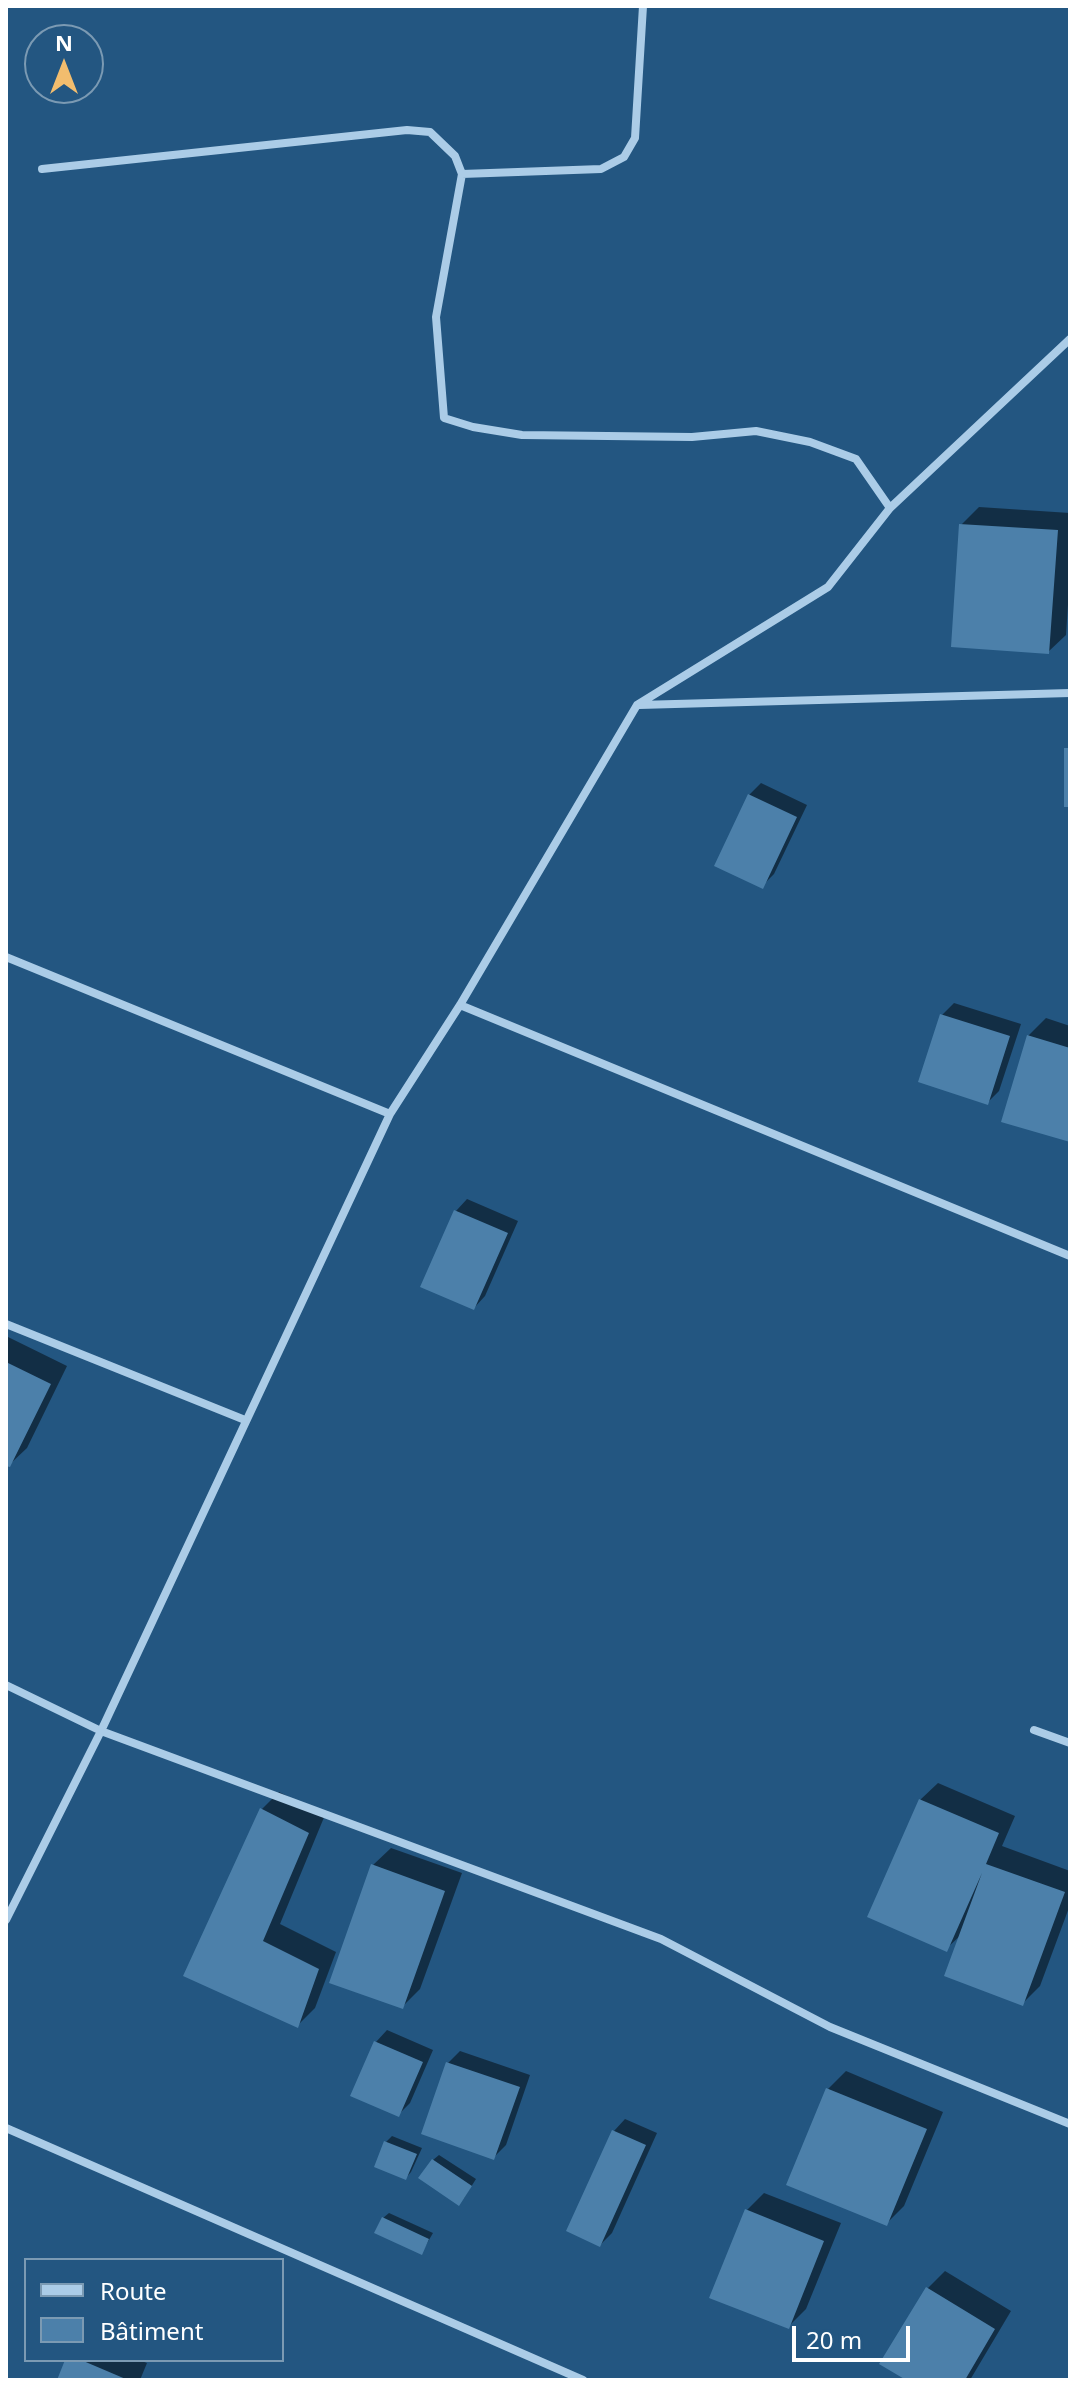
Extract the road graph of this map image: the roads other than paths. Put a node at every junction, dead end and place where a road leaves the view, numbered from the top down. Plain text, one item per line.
1 (643, 6) edge
2 (42, 169) dead end
3 (462, 174) junction
4 (1070, 339) edge
5 (890, 508) junction
6 (1070, 693) edge
7 (637, 705) junction
8 (6, 957) edge
9 (460, 1005) junction
10 (390, 1114) junction
11 (1070, 1256) edge
12 (6, 1324) edge
13 (245, 1420) junction
14 (6, 1685) edge
15 (1034, 1730) dead end
16 (101, 1731) junction
17 (1070, 1743) edge
18 (6, 1920) edge
19 (1070, 2124) edge
20 (6, 2128) edge
21 (583, 2380) edge

1 - 3 street
2 - 3 street
3 - 5 street
4 - 5 street
5 - 7 street
6 - 7 street
7 - 9 street
8 - 10 street
9 - 10 street
9 - 11 street
10 - 13 street
12 - 13 street
13 - 16 street
14 - 16 street
15 - 17 street
16 - 18 street
16 - 19 street
20 - 21 street

